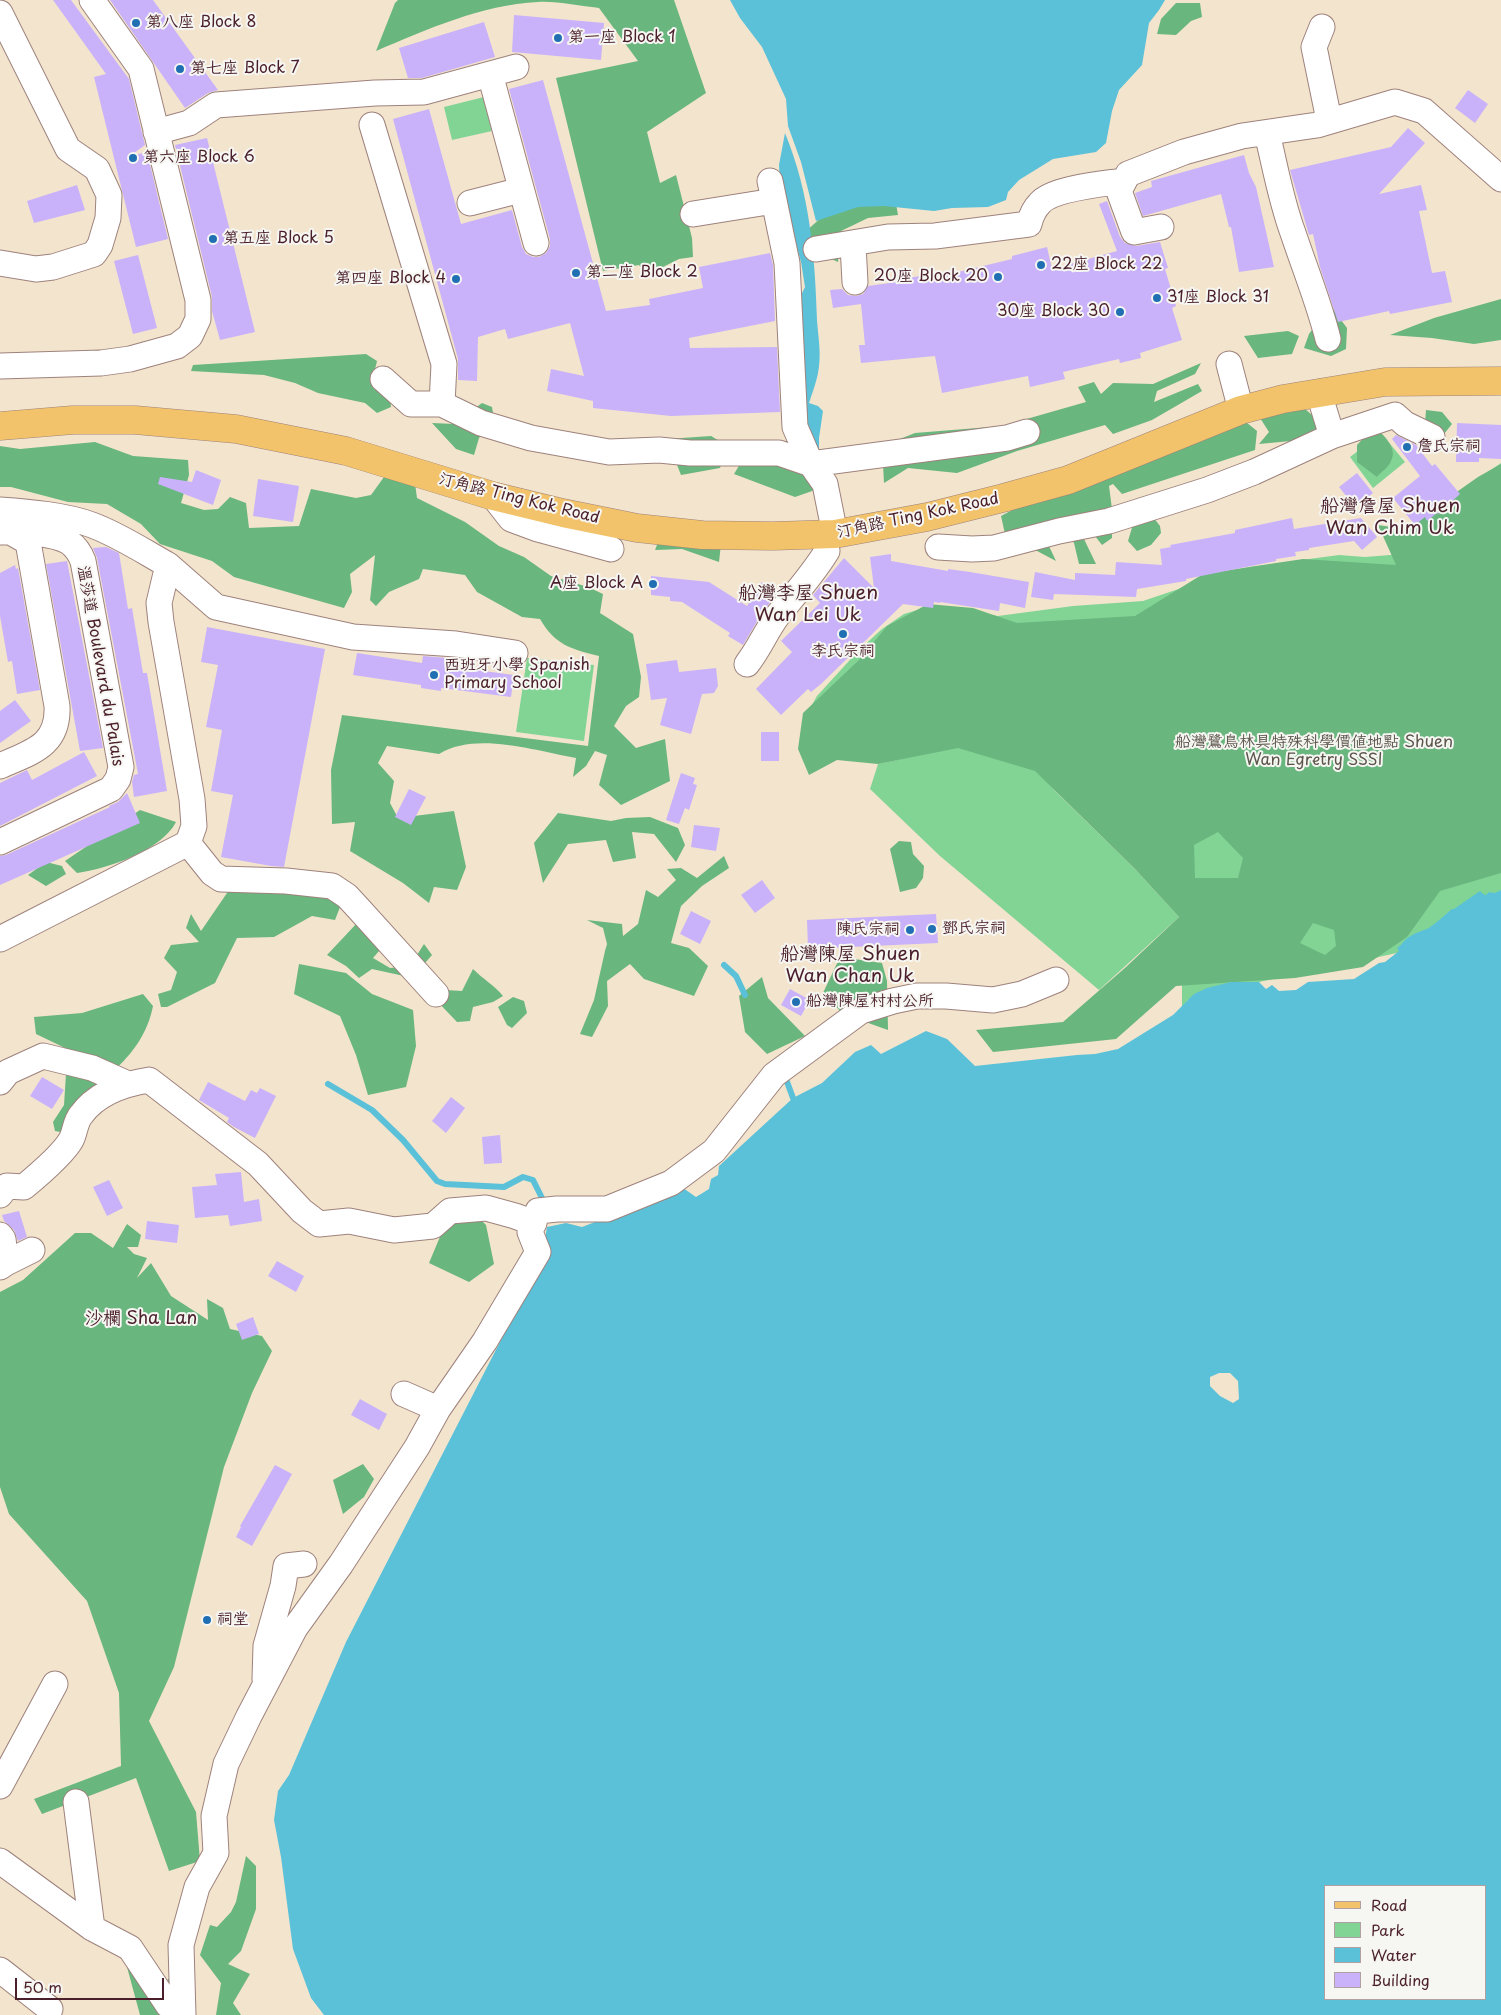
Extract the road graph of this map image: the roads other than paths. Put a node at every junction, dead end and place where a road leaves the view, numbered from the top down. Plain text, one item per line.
1 (92, 0) edge
2 (0, 13) edge
3 (1322, 27) dead end
4 (516, 67) dead end
5 (490, 74) junction
6 (1329, 120) junction
7 (372, 125) dead end
8 (156, 132) junction
9 (1267, 133) junction
10 (1501, 179) edge
11 (1123, 181) junction
12 (521, 190) junction
13 (470, 203) dead end
14 (693, 214) dead end
15 (1161, 227) dead end
16 (536, 243) dead end
17 (853, 244) junction
18 (816, 249) dead end
19 (0, 262) edge
20 (855, 282) dead end
21 (1328, 339) dead end
22 (1229, 364) dead end
23 (0, 366) edge
24 (383, 379) dead end
25 (1501, 381) edge
26 (1385, 382) junction
27 (1321, 392) junction
28 (442, 404) junction
29 (1241, 410) junction
30 (1395, 415) junction
31 (0, 426) edge
32 (1027, 432) dead end
33 (1332, 436) junction
34 (1432, 437) dead end
35 (811, 464) junction
36 (493, 496) junction
37 (0, 510) edge
38 (15, 534) edge
39 (831, 542) junction
40 (938, 547) dead end
41 (611, 549) dead end
42 (168, 565) junction
43 (515, 653) dead end
44 (747, 664) dead end
45 (0, 766) edge
46 (0, 842) edge
47 (188, 843) junction
48 (0, 939) edge
49 (1056, 980) dead end
50 (436, 994) dead end
51 (0, 1082) edge
52 (128, 1084) junction
53 (0, 1194) edge
54 (545, 1214) junction
55 (0, 1236) edge
56 (32, 1250) dead end
57 (3, 1265) edge
58 (404, 1394) dead end
59 (438, 1409) junction
60 (304, 1564) dead end
61 (56, 1684) dead end
62 (265, 1684) junction
63 (0, 1786) edge
64 (76, 1802) dead end
65 (0, 1860) edge
66 (92, 1928) junction
67 (0, 1970) edge
68 (50, 2009) dead end
69 (182, 2015) edge

1 - 8 street
2 - 19 street
3 - 6 street
4 - 5 street
5 - 8 street
5 - 12 street
6 - 9 street
6 - 10 street
7 - 28 street
8 - 23 street
9 - 11 street
9 - 21 street
11 - 15 street
11 - 17 street
12 - 13 street
12 - 16 street
14 - 35 street
17 - 18 street
17 - 20 street
22 - 29 street
24 - 28 street
25 - 26 main road, 汀角路 Ting Kok Road
26 - 27 main road, 汀角路 Ting Kok Road
26 - 30 street
27 - 29 main road, 汀角路 Ting Kok Road
27 - 33 street
28 - 35 street
29 - 39 main road, 汀角路 Ting Kok Road
30 - 33 street
30 - 34 street
31 - 36 main road, 汀角路 Ting Kok Road
32 - 35 street
33 - 40 street
35 - 39 street
36 - 39 main road, 汀角路 Ting Kok Road
36 - 41 street
37 - 42 street
38 - 45 street
38 - 46 street, 溫莎道 Boulevard du Palais
39 - 44 street
42 - 43 street
42 - 47 street
47 - 48 street
47 - 50 street
49 - 54 street
51 - 52 street
52 - 53 street
52 - 54 street
54 - 59 street
55 - 57 street
56 - 57 street
58 - 59 street
59 - 62 street
60 - 62 street
61 - 63 street
62 - 69 street
64 - 66 street
65 - 66 street
66 - 69 street
67 - 68 street

